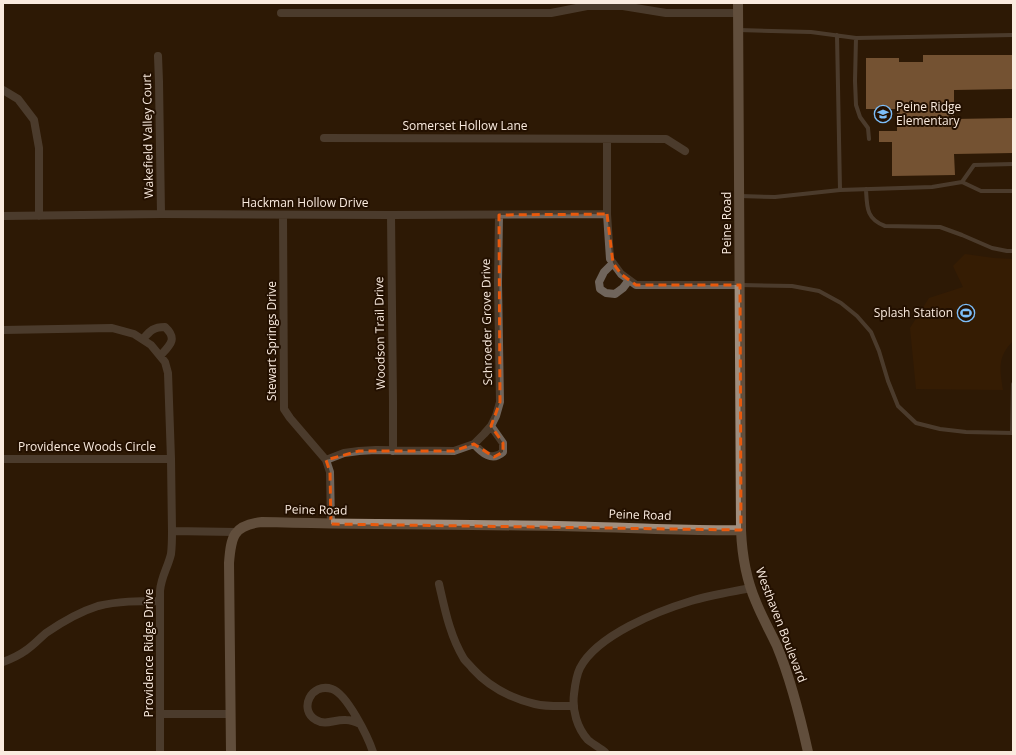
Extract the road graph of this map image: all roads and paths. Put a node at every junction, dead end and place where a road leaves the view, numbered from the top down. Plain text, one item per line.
1 (738, 8) edge
2 (281, 13) dead end
3 (738, 30) junction
4 (837, 35) junction
5 (1013, 35) edge
6 (856, 38) junction
7 (158, 56) dead end
8 (3, 90) edge
9 (324, 138) dead end
10 (607, 139) junction
11 (869, 139) dead end
12 (685, 151) dead end
13 (1013, 164) edge
14 (962, 182) junction
15 (866, 189) junction
16 (840, 190) junction
17 (1013, 191) edge
18 (739, 196) junction
19 (161, 214) junction
20 (607, 214) junction
21 (282, 215) junction
22 (391, 215) junction
23 (499, 215) junction
24 (3, 216) edge
25 (39, 216) junction
26 (1013, 251) edge
27 (613, 263) junction
28 (629, 280) junction
29 (740, 285) junction
30 (3, 330) edge
31 (143, 340) junction
32 (160, 356) junction
33 (1013, 384) edge
34 (491, 426) junction
35 (1012, 433) edge
36 (474, 444) junction
37 (393, 451) junction
38 (3, 459) edge
39 (171, 459) junction
40 (326, 460) junction
41 (331, 524) junction
42 (741, 530) junction
43 (172, 532) junction
44 (236, 532) junction
45 (439, 584) dead end
46 (751, 588) junction
47 (160, 601) junction
48 (3, 662) edge
49 (574, 706) junction
50 (161, 714) junction
51 (231, 714) junction
52 (360, 724) junction
53 (160, 752) edge
54 (231, 752) edge
55 (373, 752) edge
56 (605, 752) edge
57 (808, 752) edge

1 - 2 street
1 - 3 street, Peine Road
3 - 4 lane
3 - 18 street, Peine Road
4 - 6 lane
4 - 16 lane
5 - 6 lane
6 - 11 lane
7 - 19 street, Wakefield Valley Court
8 - 25 street
9 - 10 street, Somerset Hollow Lane
10 - 12 street, Somerset Hollow Lane
10 - 20 street
13 - 14 lane
14 - 15 lane
14 - 17 lane
15 - 16 lane
15 - 26 lane
16 - 18 lane
18 - 29 street, Peine Road
19 - 21 street, Hackman Hollow Drive
19 - 25 street, Hackman Hollow Drive
20 - 23 street, Hackman Hollow Drive
20 - 27 street
21 - 22 street, Hackman Hollow Drive
21 - 40 street, Stewart Springs Drive
22 - 23 street, Hackman Hollow Drive
22 - 37 street, Woodson Trail Drive
23 - 34 street, Schroeder Grove Drive
24 - 25 street, Hackman Hollow Drive
27 - 28 street
27 - 28 street
28 - 29 street
29 - 35 lane
29 - 42 street, Peine Road
30 - 31 street, Providence Ridge Drive
31 - 32 street, Providence Ridge Drive
31 - 32 street
32 - 39 street, Providence Ridge Drive
33 - 35 lane
34 - 36 street, Schroeder Grove Drive
34 - 36 street
36 - 37 street, Schroeder Grove Drive
37 - 40 street, Schroeder Grove Drive
38 - 39 street, Providence Woods Circle
39 - 43 street, Providence Ridge Drive
40 - 41 street, Stewart Springs Drive
41 - 42 street, Peine Road
41 - 44 street, Peine Road
42 - 46 street, Westhaven Boulevard
43 - 44 street
43 - 47 street, Providence Ridge Drive
44 - 51 street
45 - 49 street
46 - 49 street
46 - 57 street, Westhaven Boulevard
47 - 48 street
47 - 50 street, Providence Ridge Drive
49 - 56 street
50 - 51 street
50 - 53 street, Providence Ridge Drive
51 - 54 street
52 - 52 street
52 - 55 street

